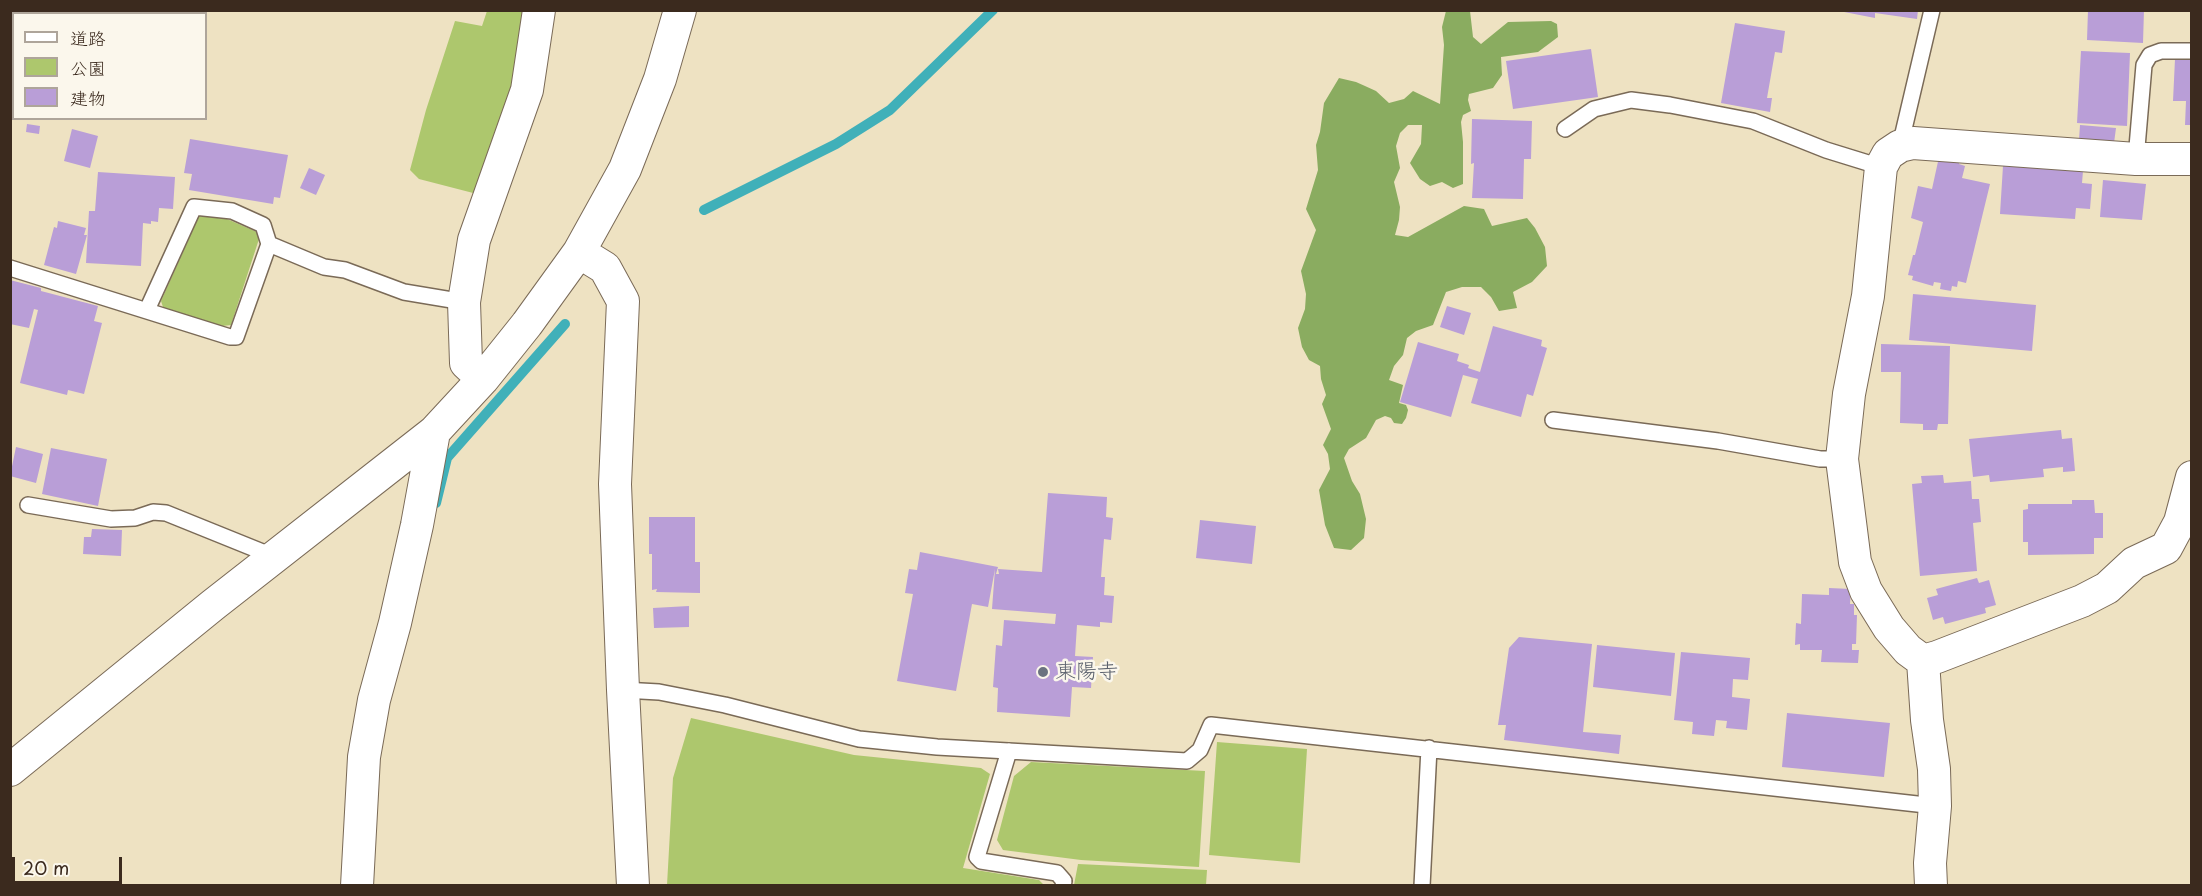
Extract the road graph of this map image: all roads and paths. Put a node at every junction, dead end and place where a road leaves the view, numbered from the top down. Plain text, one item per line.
1 (539, 10) edge
2 (680, 10) edge
3 (1932, 10) edge
4 (2192, 51) edge
5 (1565, 129) dead end
6 (1891, 156) junction
7 (2136, 159) junction
8 (2192, 159) edge
9 (269, 244) junction
10 (579, 252) junction
11 (10, 268) edge
12 (464, 302) junction
13 (147, 310) junction
14 (483, 379) junction
15 (1553, 420) dead end
16 (434, 432) junction
17 (1842, 459) junction
18 (2192, 477) edge
19 (28, 505) dead end
20 (2179, 550) edge
21 (275, 556) junction
22 (1923, 661) junction
23 (623, 690) junction
24 (1429, 748) junction
25 (1009, 751) junction
26 (10, 770) edge
27 (1935, 806) junction
28 (357, 885) edge
29 (633, 885) edge
30 (1063, 885) edge
31 (1422, 885) edge
32 (1931, 885) edge

1 - 12 street
2 - 10 street
3 - 6 lane
4 - 7 lane
5 - 6 lane
6 - 7 street
6 - 17 street
7 - 8 street
9 - 12 lane
9 - 13 lane
9 - 13 lane
10 - 14 street
10 - 23 street
11 - 13 lane
12 - 14 street
14 - 16 street
15 - 17 lane
16 - 21 street
16 - 28 street
17 - 22 street
18 - 20 street
19 - 21 lane
20 - 22 street
21 - 26 street
22 - 27 street
23 - 25 lane
23 - 29 street
24 - 25 lane
24 - 27 lane
24 - 31 lane
25 - 30 lane
27 - 32 street

